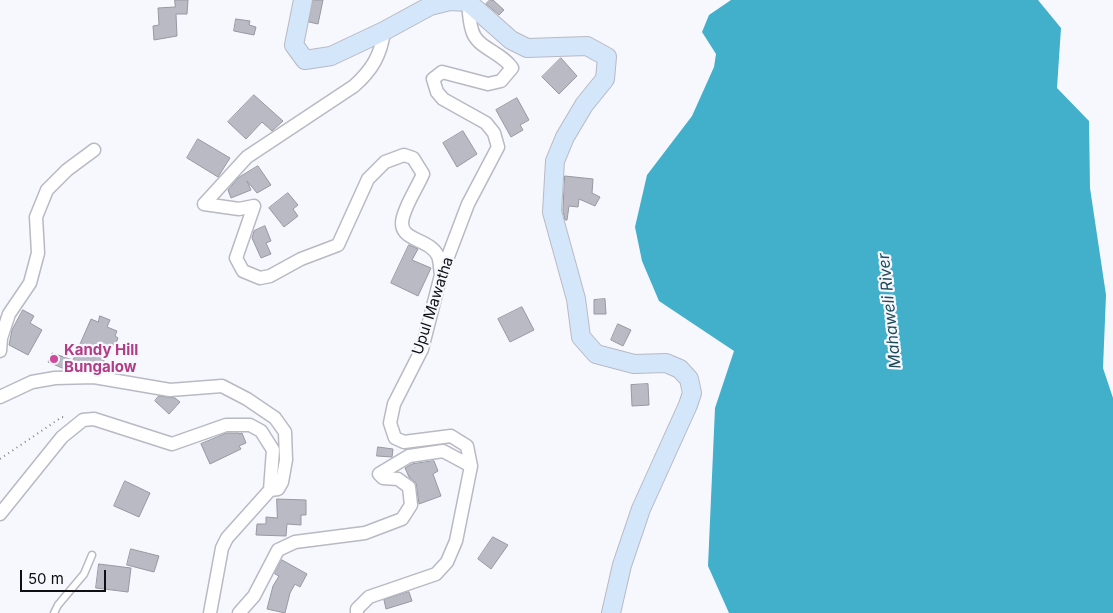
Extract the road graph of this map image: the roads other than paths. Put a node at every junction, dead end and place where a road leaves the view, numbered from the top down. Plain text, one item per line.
1 (303, 0) edge
2 (468, 2) junction
3 (384, 31) junction
4 (94, 150) dead end
5 (441, 275) junction
6 (0, 352) edge
7 (0, 397) edge
8 (471, 466) junction
9 (270, 490) junction
10 (0, 514) edge
11 (92, 555) dead end
12 (54, 613) edge
13 (210, 613) edge
14 (240, 613) edge
15 (357, 613) edge
16 (611, 613) edge

1 - 3 street
2 - 3 street
2 - 5 street, Upul Mawatha
2 - 16 street
3 - 5 street
4 - 6 street
5 - 8 street, Upul Mawatha
7 - 9 street
8 - 14 street
8 - 15 street
9 - 10 street
9 - 13 street
11 - 12 lane

